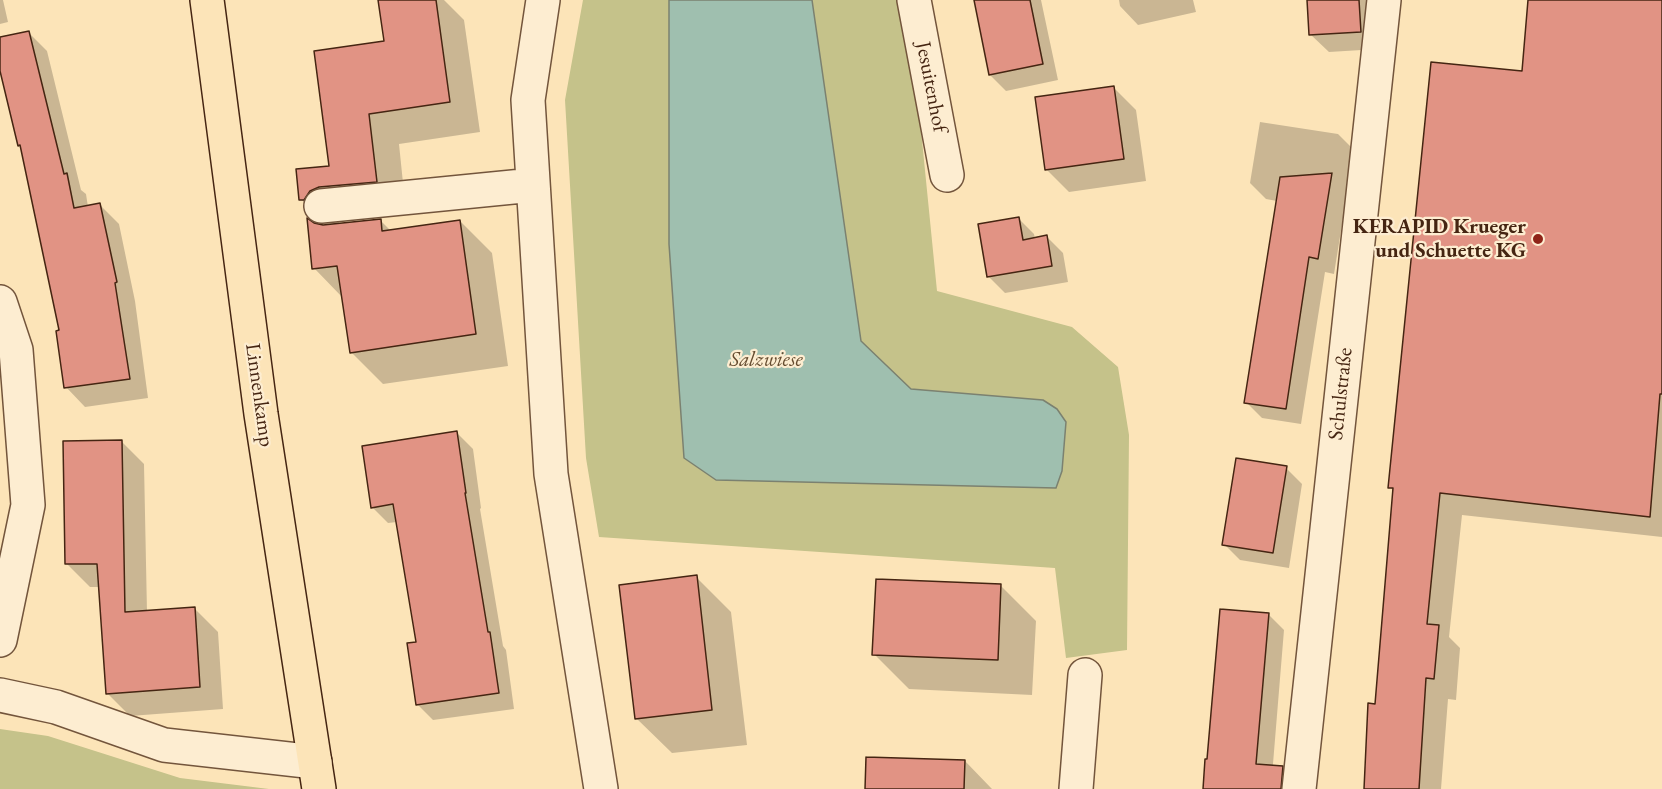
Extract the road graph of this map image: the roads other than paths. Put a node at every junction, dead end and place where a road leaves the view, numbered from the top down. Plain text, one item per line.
1 (207, 0) edge
2 (543, 0) edge
3 (914, 0) edge
4 (1384, 0) edge
5 (947, 175) dead end
6 (532, 185) junction
7 (321, 206) dead end
8 (0, 302) edge
9 (0, 640) edge
10 (1086, 675) dead end
11 (0, 694) edge
12 (317, 776) edge
13 (601, 789) edge
14 (1076, 789) edge
15 (1299, 789) edge

1 - 12 main road, Linnenkamp
2 - 6 street
3 - 5 street, Jesuitenhof
4 - 15 street, Schulstraße
6 - 7 street
6 - 13 street
8 - 9 street
10 - 14 street
11 - 12 street

